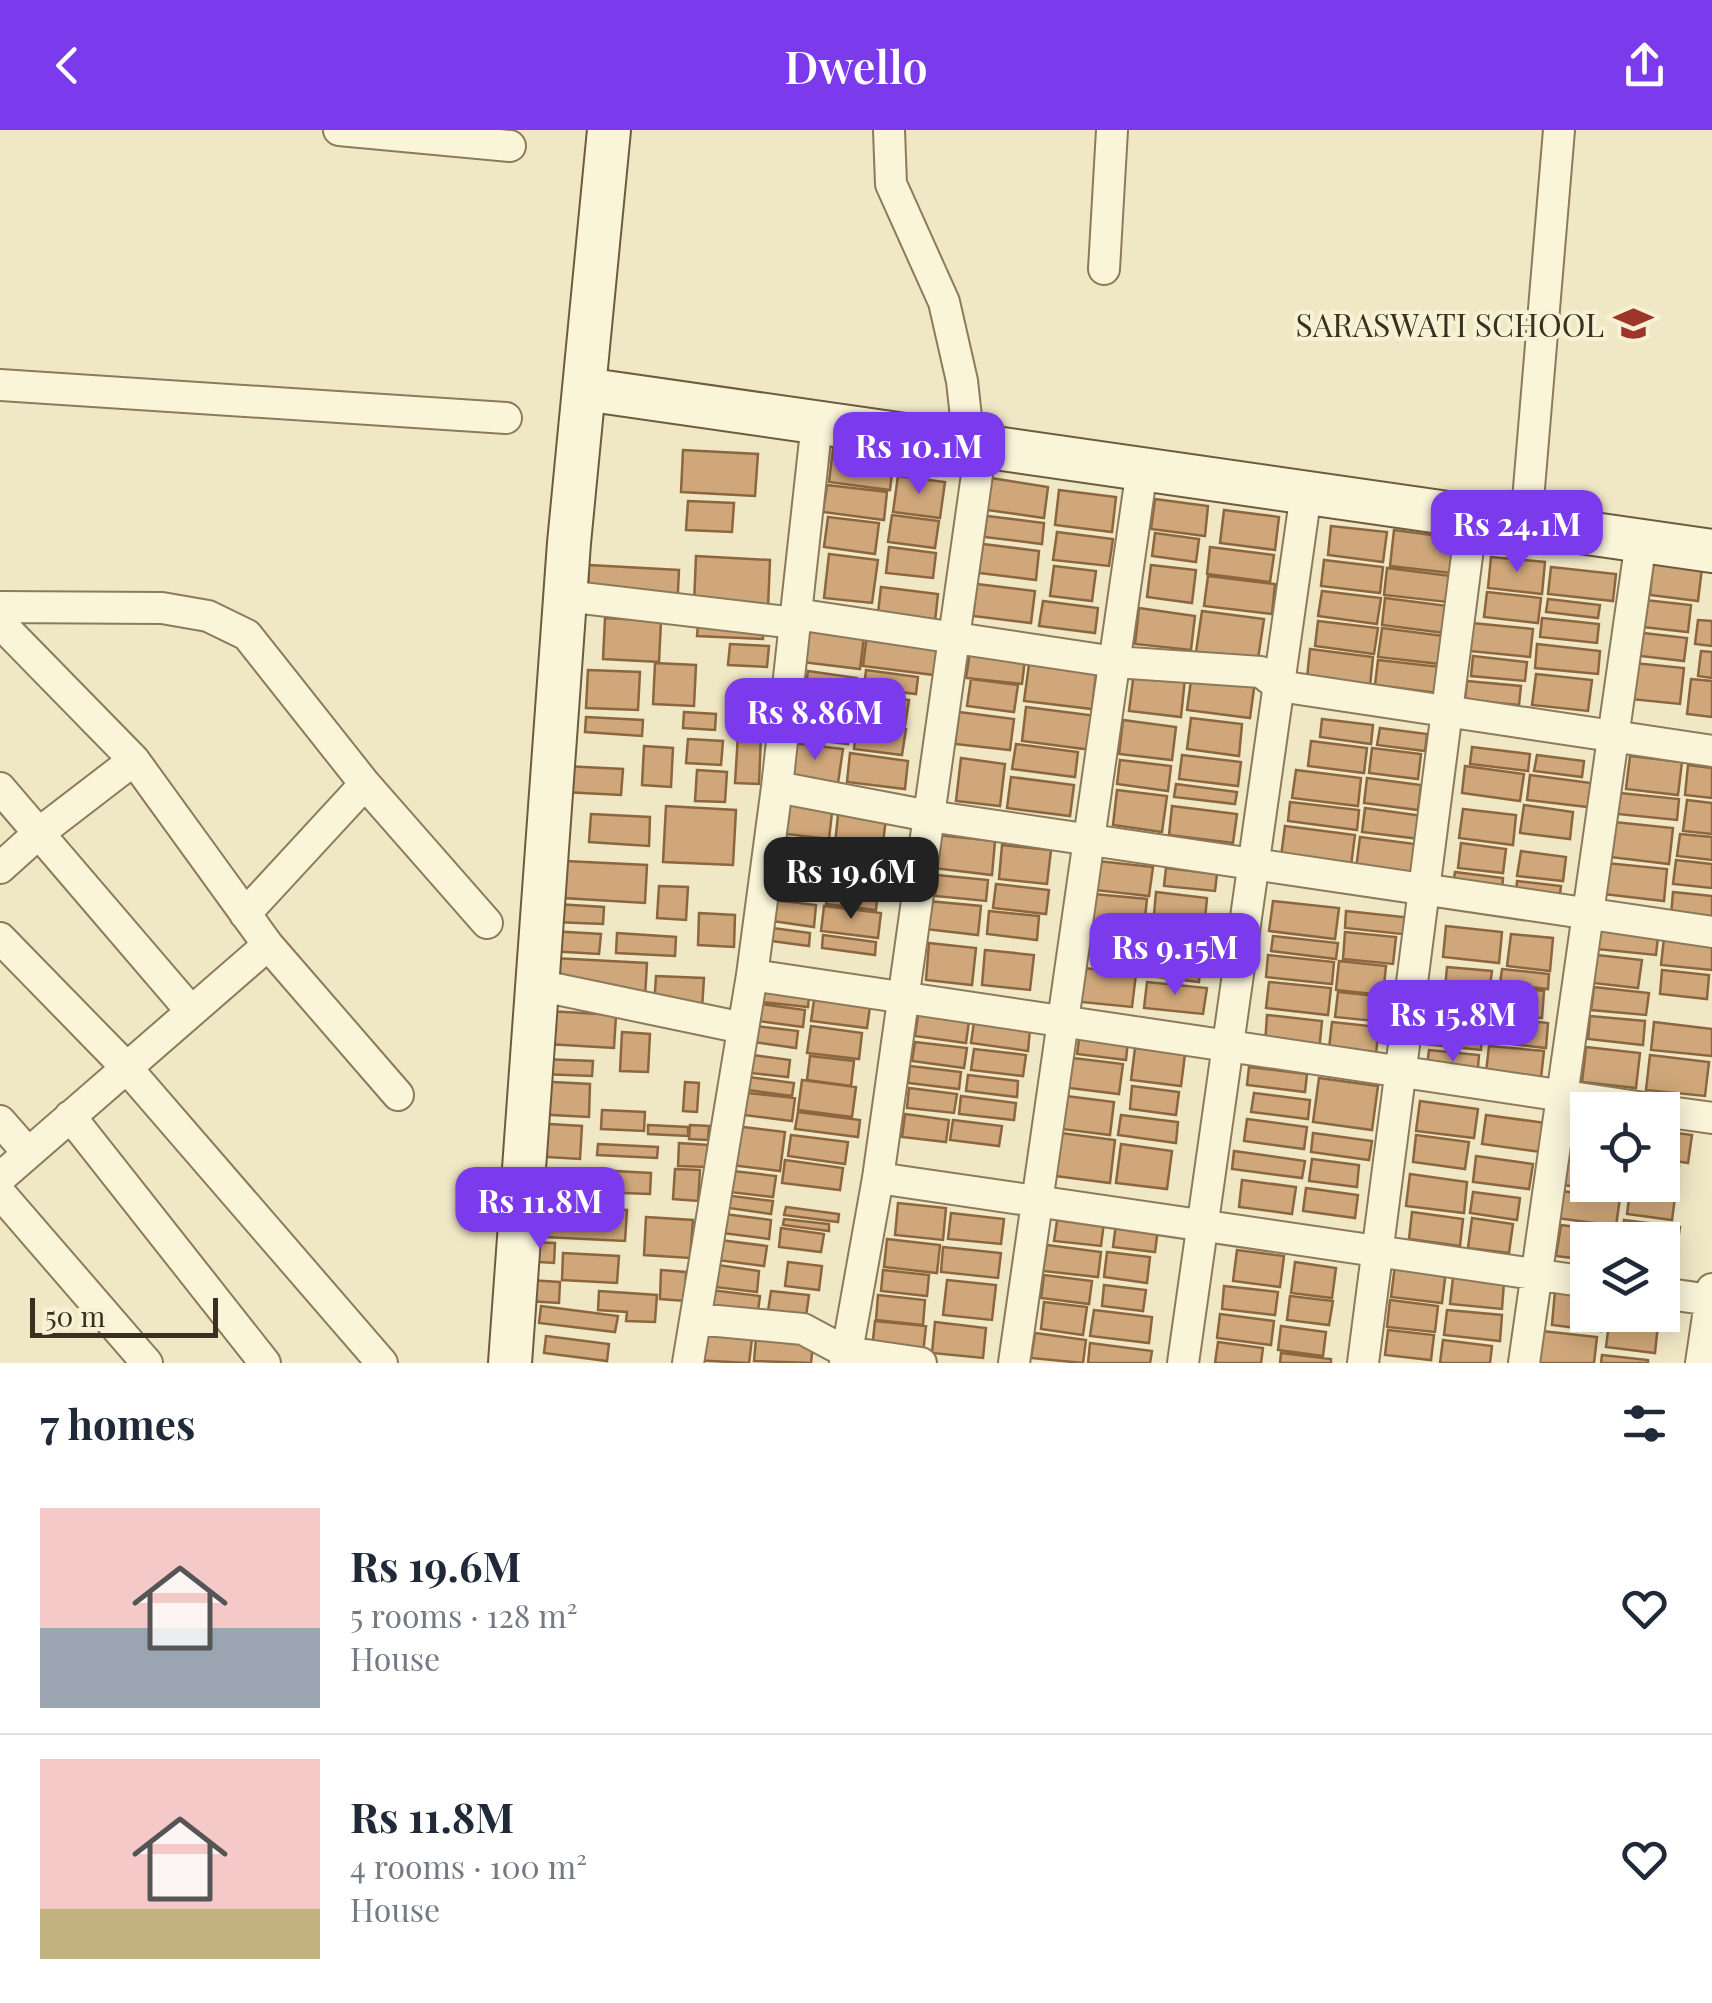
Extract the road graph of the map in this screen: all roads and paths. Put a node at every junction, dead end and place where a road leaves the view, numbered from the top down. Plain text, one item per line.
1 (340, 130) edge
2 (610, 130) edge
3 (889, 130) edge
4 (1112, 130) edge
5 (1560, 130) edge
6 (510, 146) dead end
7 (1104, 269) dead end
8 (0, 385) edge
9 (584, 389) junction
10 (506, 418) dead end
11 (817, 422) junction
12 (975, 445) junction
13 (1142, 469) junction
14 (1306, 493) junction
15 (1472, 517) junction
16 (1526, 524) junction
17 (1640, 541) junction
18 (1712, 551) edge
19 (565, 596) junction
20 (0, 607) edge
21 (795, 619) junction
22 (0, 623) edge
23 (954, 638) junction
24 (1114, 662) junction
25 (1279, 686) junction
26 (1447, 711) junction
27 (1613, 736) junction
28 (1712, 751) edge
29 (134, 760) junction
30 (365, 784) junction
31 (0, 788) edge
32 (778, 788) junction
33 (928, 816) junction
34 (38, 833) junction
35 (1090, 840) junction
36 (1254, 864) junction
37 (0, 868) edge
38 (1424, 890) junction
39 (245, 914) junction
40 (1588, 914) junction
41 (486, 923) dead end
42 (1712, 932) edge
43 (0, 938) edge
44 (268, 945) junction
45 (752, 976) junction
46 (537, 984) junction
47 (903, 998) junction
48 (191, 1011) junction
49 (1063, 1022) junction
50 (743, 1028) junction
51 (1228, 1046) junction
52 (126, 1068) junction
53 (1400, 1072) junction
54 (398, 1095) dead end
55 (1562, 1096) junction
56 (1570, 1097) edge
57 (1680, 1113) edge
58 (70, 1116) junction
59 (1712, 1118) edge
60 (0, 1121) edge
61 (28, 1153) junction
62 (0, 1178) edge
63 (878, 1178) junction
64 (0, 1193) edge
65 (1038, 1202) junction
66 (1202, 1226) junction
67 (1378, 1251) junction
68 (1536, 1275) junction
69 (1570, 1280) edge
70 (1680, 1294) edge
71 (1711, 1295) edge
72 (696, 1319) junction
73 (845, 1358) edge
74 (147, 1363) edge
75 (264, 1363) edge
76 (382, 1363) edge
77 (510, 1363) edge
78 (688, 1363) edge
79 (921, 1363) edge
80 (1014, 1363) edge
81 (1183, 1363) edge
82 (1363, 1363) edge
83 (1524, 1363) edge
84 (1701, 1363) edge

1 - 6 street
2 - 9 street
3 - 12 street
4 - 7 street
5 - 16 street
8 - 10 street
9 - 11 street
9 - 19 street
11 - 12 street
11 - 21 street
12 - 13 street
12 - 23 street
13 - 14 street
13 - 24 street
14 - 15 street
14 - 25 street
15 - 16 street
15 - 26 street
16 - 17 street
17 - 18 street
17 - 27 street
19 - 21 street
19 - 46 street
20 - 30 street
21 - 23 street
21 - 32 street
22 - 29 street
23 - 24 street
23 - 33 street
24 - 25 street
24 - 35 street
25 - 26 street
25 - 36 street
26 - 27 street
26 - 38 street
27 - 28 street
27 - 40 street
29 - 34 street
29 - 39 street
30 - 39 street
30 - 41 street
31 - 34 street
32 - 33 street
32 - 45 street
33 - 35 street
33 - 47 street
34 - 37 street
34 - 48 street
35 - 36 street
35 - 49 street
36 - 38 street
36 - 51 street
38 - 40 street
38 - 53 street
39 - 44 street
40 - 42 street
40 - 55 street
43 - 52 street
44 - 48 street
44 - 54 street
45 - 47 street
45 - 50 street
46 - 50 street
46 - 77 street
47 - 49 street
47 - 63 street
48 - 52 street
49 - 51 street
49 - 65 street
50 - 72 street
51 - 53 street
51 - 66 street
52 - 58 street
52 - 76 street
53 - 55 street
53 - 67 street
55 - 56 street
55 - 68 street
57 - 59 street
58 - 61 street
58 - 75 street
60 - 61 street
61 - 62 street
63 - 65 street
63 - 73 street
64 - 74 street
65 - 66 street
65 - 80 street
66 - 67 street
66 - 81 street
67 - 68 street
67 - 82 street
68 - 69 street
68 - 83 street
70 - 71 street
71 - 84 street
72 - 73 street
72 - 78 street
73 - 79 street

